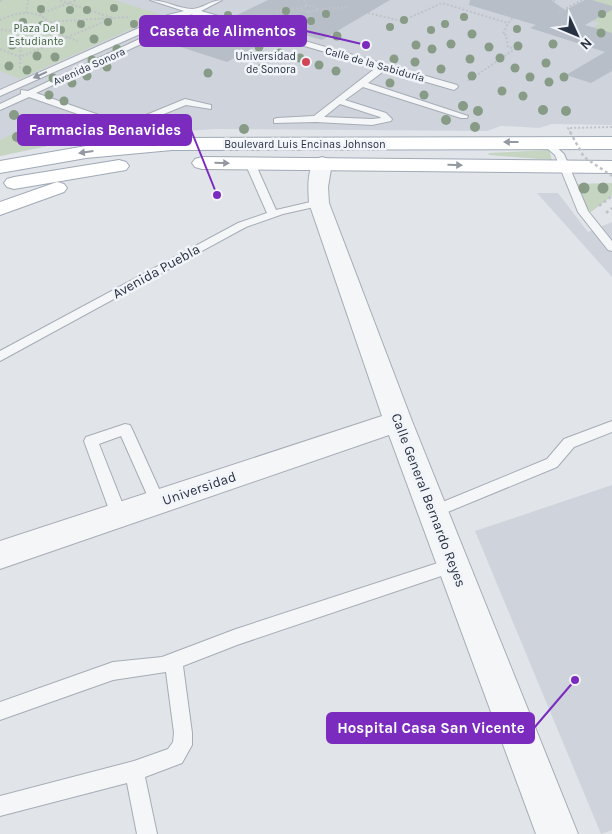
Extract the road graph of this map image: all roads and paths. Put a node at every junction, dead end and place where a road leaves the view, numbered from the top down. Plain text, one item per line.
1 (28, 0) edge
2 (58, 0) edge
3 (77, 0) edge
4 (152, 0) edge
5 (219, 0) edge
6 (304, 0) edge
7 (572, 0) edge
8 (582, 0) edge
9 (578, 2) junction
10 (68, 3) junction
11 (308, 6) junction
12 (349, 7) dead end
13 (300, 8) junction
14 (317, 9) junction
15 (196, 11) junction
16 (276, 11) dead end
17 (308, 12) junction
18 (558, 12) dead end
19 (26, 13) junction
20 (368, 13) dead end
21 (0, 14) edge
22 (40, 14) junction
23 (7, 16) junction
24 (130, 16) dead end
25 (113, 18) junction
26 (513, 18) dead end
27 (0, 20) edge
28 (46, 22) junction
29 (508, 23) junction
30 (314, 24) dead end
31 (39, 27) junction
32 (0, 30) edge
33 (21, 32) junction
34 (67, 37) junction
35 (84, 43) dead end
36 (0, 49) edge
37 (20, 57) junction
38 (383, 67) junction
39 (20, 75) dead end
40 (0, 83) edge
41 (465, 83) dead end
42 (362, 84) junction
43 (454, 87) dead end
44 (12, 88) junction
45 (0, 93) edge
46 (28, 94) junction
47 (339, 101) junction
48 (208, 106) dead end
49 (0, 107) edge
50 (464, 116) dead end
51 (316, 119) junction
52 (277, 121) dead end
53 (612, 127) edge
54 (536, 142) junction
55 (489, 143) junction
56 (581, 143) junction
57 (612, 143) edge
58 (188, 163) dead end
59 (250, 163) junction
60 (322, 163) junction
61 (152, 164) dead end
62 (116, 166) junction
63 (564, 166) junction
64 (0, 167) edge
65 (612, 167) edge
66 (612, 176) edge
67 (45, 177) junction
68 (0, 185) edge
69 (0, 194) edge
70 (319, 203) junction
71 (0, 209) edge
72 (273, 214) junction
73 (612, 248) edge
74 (0, 357) edge
75 (398, 421) junction
76 (612, 426) edge
77 (157, 502) junction
78 (433, 512) junction
79 (119, 515) junction
80 (0, 555) edge
81 (453, 565) junction
82 (174, 661) junction
83 (0, 711) edge
84 (134, 771) junction
85 (0, 806) edge
86 (148, 834) edge
87 (557, 834) edge

1 - 19 path
2 - 10 path
3 - 10 path
4 - 15 lane, Calle de la Sabiduría
5 - 15 lane, Avenida Sonora
6 - 11 path
7 - 9 path
8 - 9 path
9 - 18 path
10 - 22 path
10 - 25 path
11 - 13 path
11 - 14 path
12 - 14 path
13 - 16 path
13 - 17 path
14 - 17 path
15 - 38 lane, Calle de la Sabiduría
15 -> 44 lane, Avenida Sonora
15 - 46 lane, Avenida Sonora
17 - 30 path
19 - 22 path
19 - 23 path
20 - 29 path
21 - 23 path
22 - 28 path
23 - 27 path
24 - 25 path
25 - 28 path
25 - 34 path
26 - 29 path
28 - 31 path
29 - 41 path
31 - 33 path
31 - 34 path
32 - 33 path
33 - 37 path
34 - 35 path
34 - 37 path
36 - 37 path
37 - 39 path
38 - 42 lane
38 - 43 lane, Calle de la Sabiduría
40 - 44 lane
42 - 47 lane
42 - 50 lane
44 - 45 lane, Avenida Sonora
44 - 46 lane
46 - 48 lane
46 - 49 lane, Avenida Sonora
47 - 51 lane
47 - 51 lane
51 - 52 lane
53 - 66 path, bridge
54 -> 55 main road, Boulevard Luis Encinas Johnson
54 - 56 main road, Boulevard Luis Encinas Johnson
54 - 63 lane
55 - 60 main road
55 -> 64 main road, Boulevard Luis Encinas Johnson
56 - 57 main road, Boulevard Luis Encinas Johnson
56 - 63 lane
58 -> 59 main road, Boulevard Luis Encinas Johnson
59 - 60 main road, Boulevard Luis Encinas Johnson
59 - 72 lane
60 -> 63 main road, Boulevard Luis Encinas Johnson
60 - 70 street, Calle General Bernardo Reyes
61 - 62 main road
62 - 67 main road
62 - 71 main road
63 - 65 main road, Boulevard Luis Encinas Johnson
63 - 73 lane
67 - 68 main road
67 - 69 main road
70 - 72 lane, Avenida Puebla
70 - 75 street, Calle General Bernardo Reyes
72 - 74 lane, Avenida Puebla
75 - 77 street, Universidad
75 - 78 street, Calle General Bernardo Reyes
76 - 78 lane
77 - 79 street, Universidad
77 - 79 lane
78 - 81 street, Calle General Bernardo Reyes
79 - 80 street, Universidad
81 - 82 lane
81 - 87 street, Calle General Bernardo Reyes
82 - 83 lane
82 - 84 lane
84 - 85 lane
84 - 86 lane

